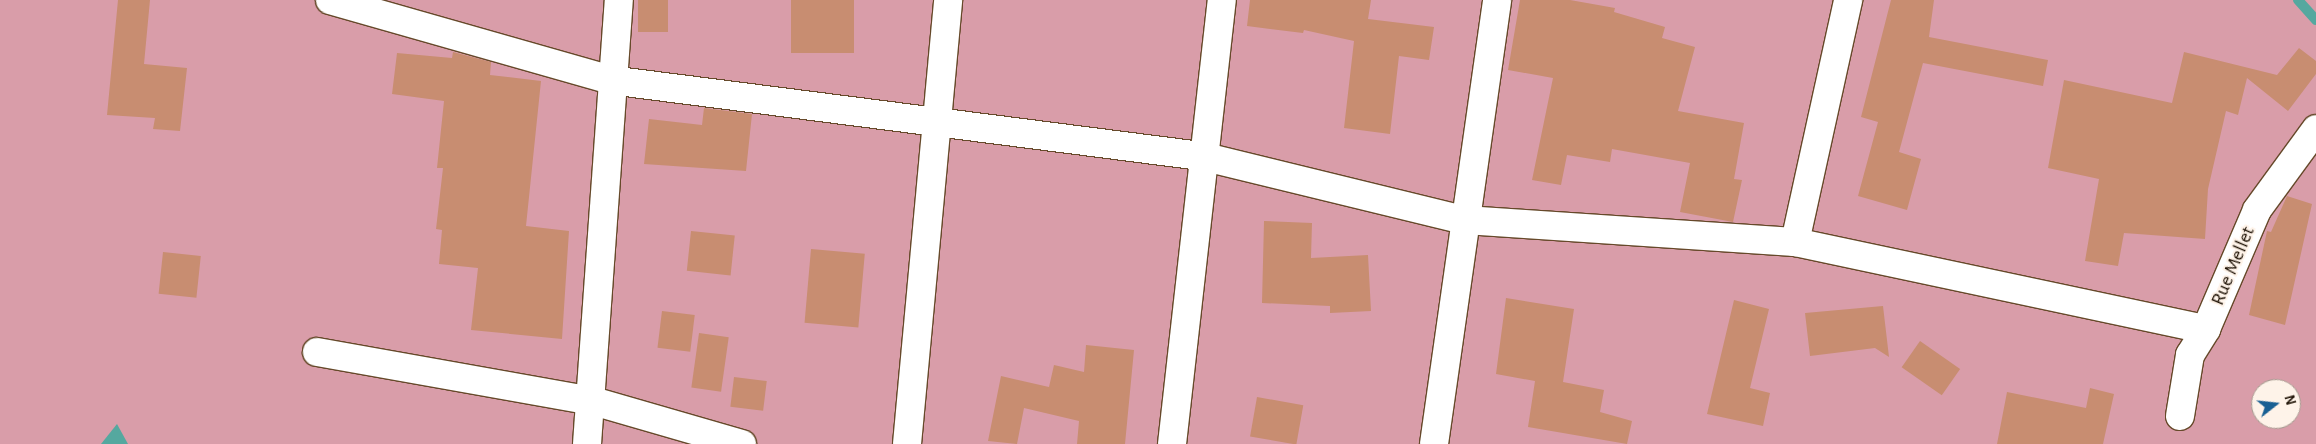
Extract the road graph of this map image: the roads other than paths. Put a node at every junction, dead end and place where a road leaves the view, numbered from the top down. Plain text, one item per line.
1 (330, 0) edge
2 (619, 0) edge
3 (948, 0) edge
4 (1222, 0) edge
5 (1497, 0) edge
6 (1848, 0) edge
7 (610, 80) junction
8 (935, 120) junction
9 (2316, 129) edge
10 (1202, 156) junction
11 (1464, 220) junction
12 (1795, 242) junction
13 (2206, 329) junction
14 (317, 352) dead end
15 (593, 401) junction
16 (2180, 416) dead end
17 (587, 444) edge
18 (742, 444) edge
19 (907, 444) edge
20 (1172, 444) edge
21 (1434, 444) edge

1 - 7 street
2 - 7 street
3 - 8 street
4 - 10 street
5 - 11 street
6 - 12 street
7 - 8 street
7 - 15 street
8 - 10 street
8 - 19 street
9 - 13 street, Rue Mellet
10 - 11 street
10 - 20 street
11 - 12 street
11 - 21 street
12 - 13 street
13 - 16 street, Rue Mellet
14 - 15 street
15 - 17 street
15 - 18 street

